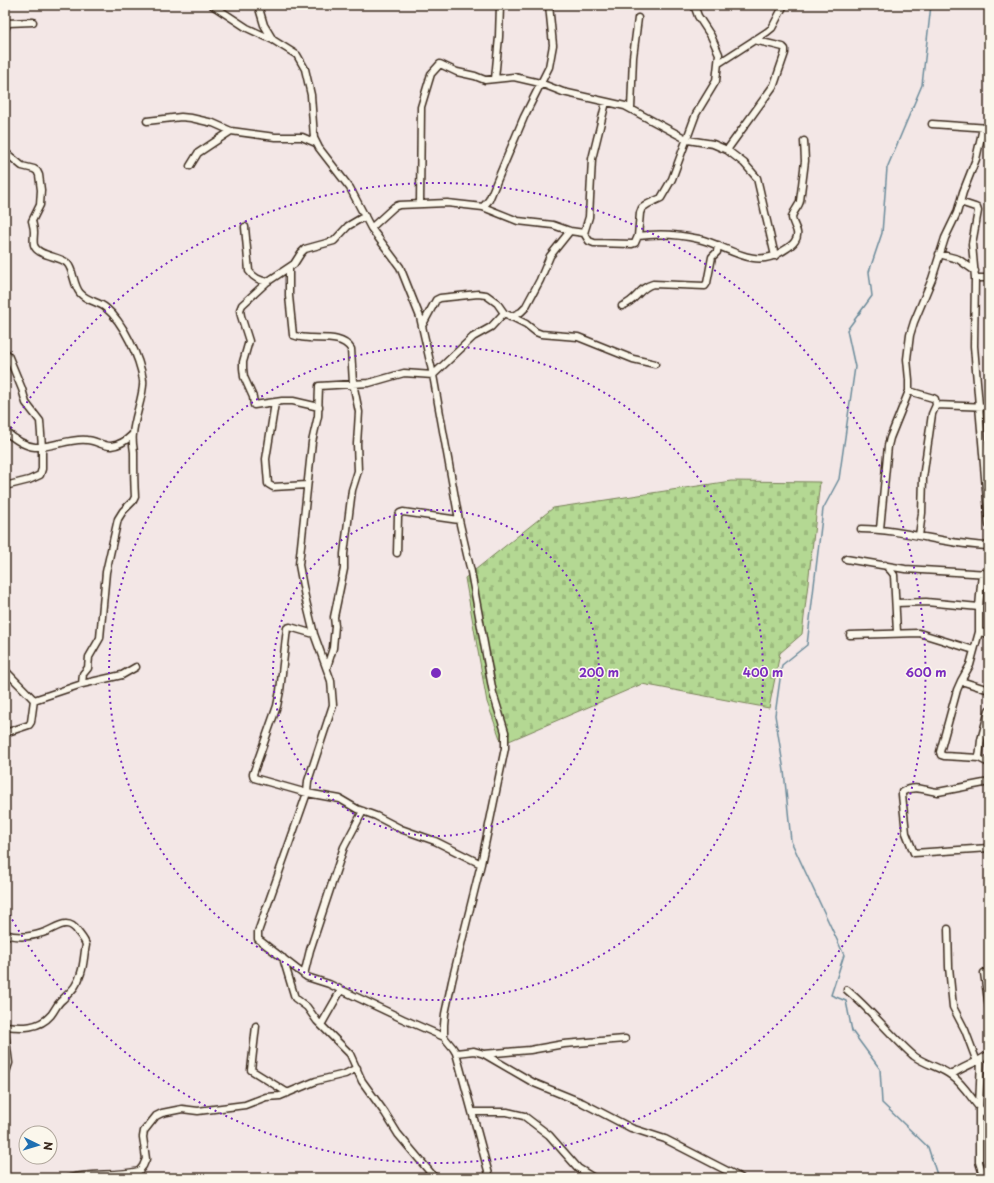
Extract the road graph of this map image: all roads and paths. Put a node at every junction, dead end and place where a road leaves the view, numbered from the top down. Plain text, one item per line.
1 (212, 5) edge
2 (258, 5) edge
3 (500, 5) edge
4 (548, 5) edge
5 (694, 5) edge
6 (784, 5) edge
7 (638, 18) dead end
8 (33, 22) dead end
9 (5, 29) edge
10 (273, 40) junction
11 (754, 40) junction
12 (719, 63) junction
13 (495, 79) junction
14 (540, 83) junction
15 (606, 102) junction
16 (631, 109) junction
17 (147, 121) dead end
18 (932, 124) dead end
19 (986, 128) edge
20 (231, 131) junction
21 (688, 140) junction
22 (804, 140) dead end
23 (316, 143) junction
24 (727, 150) junction
25 (5, 152) edge
26 (190, 166) dead end
27 (960, 202) junction
28 (420, 204) junction
29 (483, 207) junction
30 (364, 216) junction
31 (245, 227) dead end
32 (371, 228) junction
33 (570, 231) junction
34 (584, 233) junction
35 (638, 236) junction
36 (718, 245) junction
37 (939, 254) junction
38 (775, 256) junction
39 (289, 268) junction
40 (975, 271) junction
41 (975, 278) junction
42 (989, 278) edge
43 (267, 282) junction
44 (622, 306) dead end
45 (504, 313) junction
46 (510, 317) junction
47 (423, 324) junction
48 (5, 352) edge
49 (655, 364) dead end
50 (433, 375) junction
51 (353, 383) junction
52 (909, 391) junction
53 (275, 403) junction
54 (936, 405) junction
55 (319, 407) junction
56 (979, 407) junction
57 (989, 407) edge
58 (5, 431) edge
59 (132, 435) junction
60 (42, 447) junction
61 (307, 485) junction
62 (5, 486) edge
63 (459, 520) junction
64 (989, 525) edge
65 (861, 529) dead end
66 (880, 529) junction
67 (919, 536) junction
68 (989, 546) edge
69 (397, 553) dead end
70 (846, 559) dead end
71 (883, 564) junction
72 (986, 574) edge
73 (896, 604) junction
74 (979, 607) junction
75 (897, 632) junction
76 (979, 632) junction
77 (314, 634) junction
78 (989, 634) edge
79 (850, 635) dead end
80 (974, 650) junction
81 (136, 667) dead end
82 (327, 667) junction
83 (5, 670) edge
84 (961, 681) junction
85 (82, 684) junction
86 (989, 690) edge
87 (34, 700) junction
88 (988, 713) edge
89 (5, 733) edge
90 (979, 758) junction
91 (989, 763) edge
92 (989, 782) edge
93 (307, 793) junction
94 (363, 811) junction
95 (989, 848) edge
96 (481, 864) junction
97 (948, 929) dead end
98 (5, 934) edge
99 (283, 958) junction
100 (984, 973) dead end
101 (304, 975) junction
102 (341, 990) junction
103 (847, 990) dead end
104 (989, 1007) edge
105 (321, 1025) junction
106 (5, 1026) edge
107 (256, 1026) dead end
108 (5, 1032) edge
109 (444, 1037) junction
110 (625, 1039) dead end
111 (456, 1053) junction
112 (484, 1054) junction
113 (989, 1054) edge
114 (979, 1061) junction
115 (357, 1068) junction
116 (5, 1075) edge
117 (951, 1075) junction
118 (288, 1093) junction
119 (978, 1107) junction
120 (473, 1112) junction
121 (989, 1116) edge
122 (589, 1177) edge
123 (70, 1178) edge
124 (435, 1178) edge
125 (490, 1178) edge
126 (741, 1178) edge
127 (984, 1178) edge

1 - 10 street
2 - 10 street
3 - 13 street
4 - 14 street
5 - 12 street
6 - 11 street
7 - 16 street
8 - 9 street
10 - 23 street
11 - 12 street
11 - 24 street
12 - 21 street
13 - 14 street
13 - 28 street
14 - 15 street
14 - 29 street
15 - 16 street
15 - 34 street
16 - 21 street
17 - 20 street
18 - 19 street
19 - 27 street
20 - 23 street
20 - 26 street
21 - 24 street
21 - 35 street
22 - 38 street
23 - 30 street
24 - 38 street
25 - 59 street
27 - 37 street
27 - 40 street
28 - 29 street
28 - 32 street
29 - 33 street
30 - 32 street
30 - 39 street
31 - 43 street
32 - 47 street
33 - 34 street
33 - 46 street
34 - 35 street
35 - 36 street
36 - 38 street
36 - 44 street
37 - 40 street
37 - 52 street
39 - 43 street
39 - 51 street
40 - 41 street
41 - 42 street
41 - 56 street
43 - 53 street
45 - 46 street
45 - 47 street
45 - 50 street
46 - 49 street
47 - 50 street
48 - 60 street
50 - 51 street
50 - 63 street
51 - 55 street
51 - 82 street
52 - 54 street
52 - 66 street
53 - 55 street
53 - 61 street
54 - 56 street
54 - 67 street
55 - 61 street
56 - 57 street
56 - 64 street
58 - 60 street
59 - 60 street
59 - 85 street
60 - 62 street
61 - 77 street
63 - 69 street
63 - 96 street
65 - 66 street
66 - 67 street
67 - 68 street
70 - 71 street
71 - 72 street
71 - 73 street
72 - 74 street
73 - 74 street
73 - 75 street
74 - 76 street
75 - 79 street
75 - 80 street
76 - 78 street
76 - 80 street
77 - 82 street
77 - 93 street
80 - 84 street
81 - 85 street
82 - 93 street
83 - 87 street
84 - 86 street
84 - 90 street
85 - 87 street
87 - 89 street
88 - 90 street
90 - 91 street
92 - 95 street
93 - 94 street
93 - 99 street
94 - 96 street
94 - 101 street
96 - 109 street
97 - 114 street
98 - 106 street
99 - 101 street
99 - 105 street
100 - 104 street
101 - 102 street
102 - 105 street
102 - 109 street
103 - 117 street
105 - 115 street
107 - 118 street
108 - 116 street
109 - 111 street
110 - 112 street
111 - 112 street
111 - 120 street
112 - 126 street
113 - 114 street
114 - 117 street
114 - 119 street
115 - 118 street
115 - 124 street
117 - 119 street
118 - 123 street
119 - 121 street
119 - 127 street
120 - 122 street
120 - 125 street

